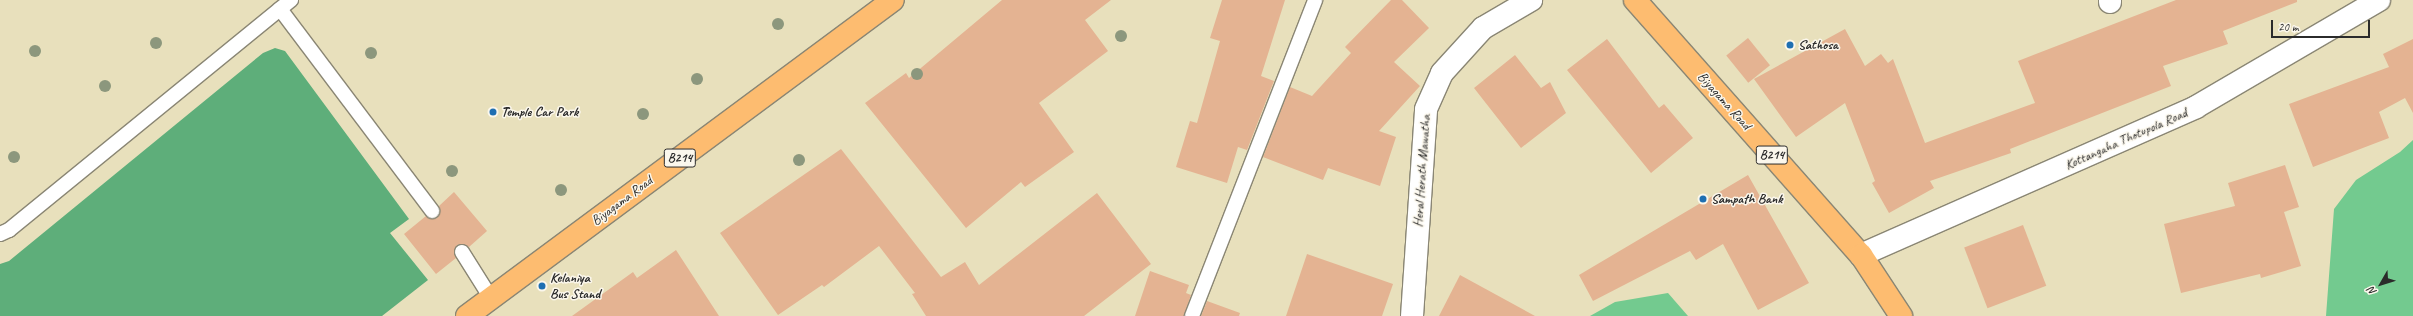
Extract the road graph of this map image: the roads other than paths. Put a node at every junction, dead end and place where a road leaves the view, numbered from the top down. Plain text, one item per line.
1 (893, 0) edge
2 (1315, 0) edge
3 (1531, 0) edge
4 (1635, 0) edge
5 (2379, 0) edge
6 (286, 4) edge
7 (432, 211) dead end
8 (0, 234) edge
9 (462, 252) dead end
10 (1861, 255) junction
11 (491, 298) junction
12 (467, 316) edge
13 (1192, 316) edge
14 (1412, 316) edge
15 (1901, 316) edge

1 - 11 main road, Biyagama Road / B214
2 - 13 lane
3 - 14 street, Heral Herath Mawatha
4 - 10 main road, Biyagama Road / B214
5 - 10 street, Kottangaha Thotupola Road
6 - 7 lane
6 - 8 lane
9 - 11 lane
10 - 15 main road, Biyagama Road / B214
11 - 12 main road, Biyagama Road / B214

